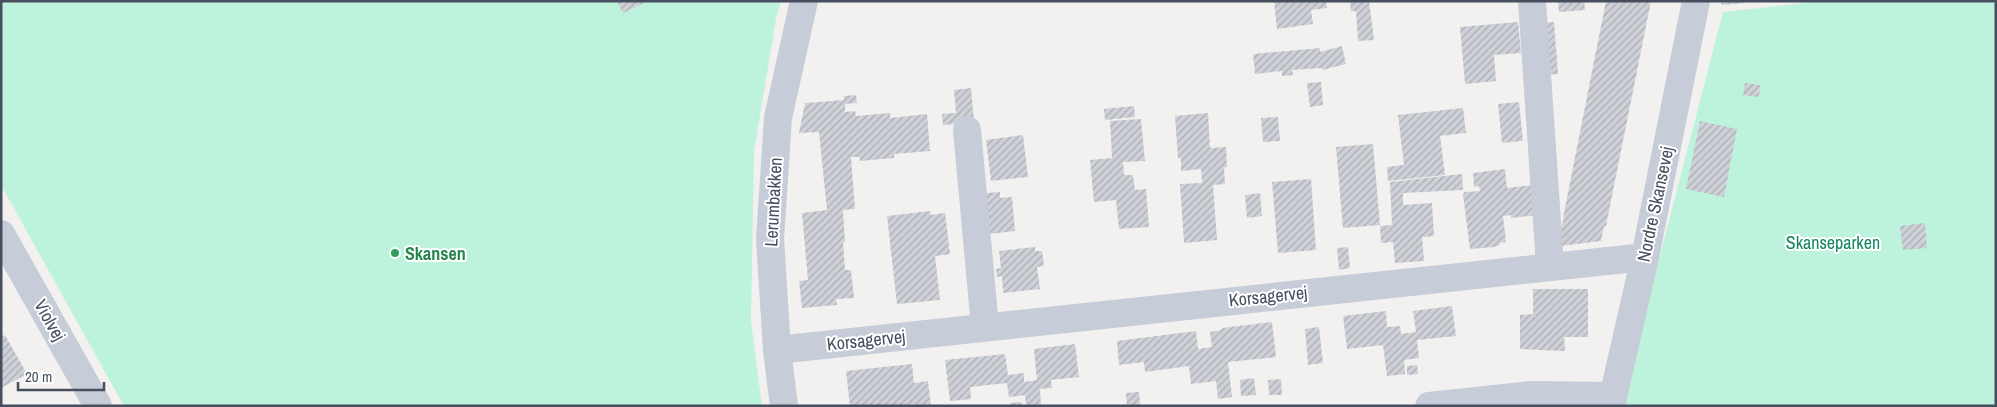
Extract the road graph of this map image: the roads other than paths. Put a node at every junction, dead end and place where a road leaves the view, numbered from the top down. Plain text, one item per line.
1 (804, 1) edge
2 (1532, 1) edge
3 (1696, 1) edge
4 (967, 130) dead end
5 (1, 234) edge
6 (1644, 256) junction
7 (1550, 266) junction
8 (985, 327) junction
9 (777, 350) junction
10 (1612, 401) edge
11 (98, 406) edge
12 (784, 406) edge
13 (1430, 406) edge

1 - 9 street, Lerumbakken
2 - 7 street
3 - 6 street, Nordre Skansevej
4 - 8 street
5 - 11 street, Violvej
6 - 7 street, Korsagervej
6 - 10 street, Nordre Skansevej
7 - 8 street, Korsagervej
8 - 9 street, Korsagervej
9 - 12 street, Lerumbakken
10 - 13 street

